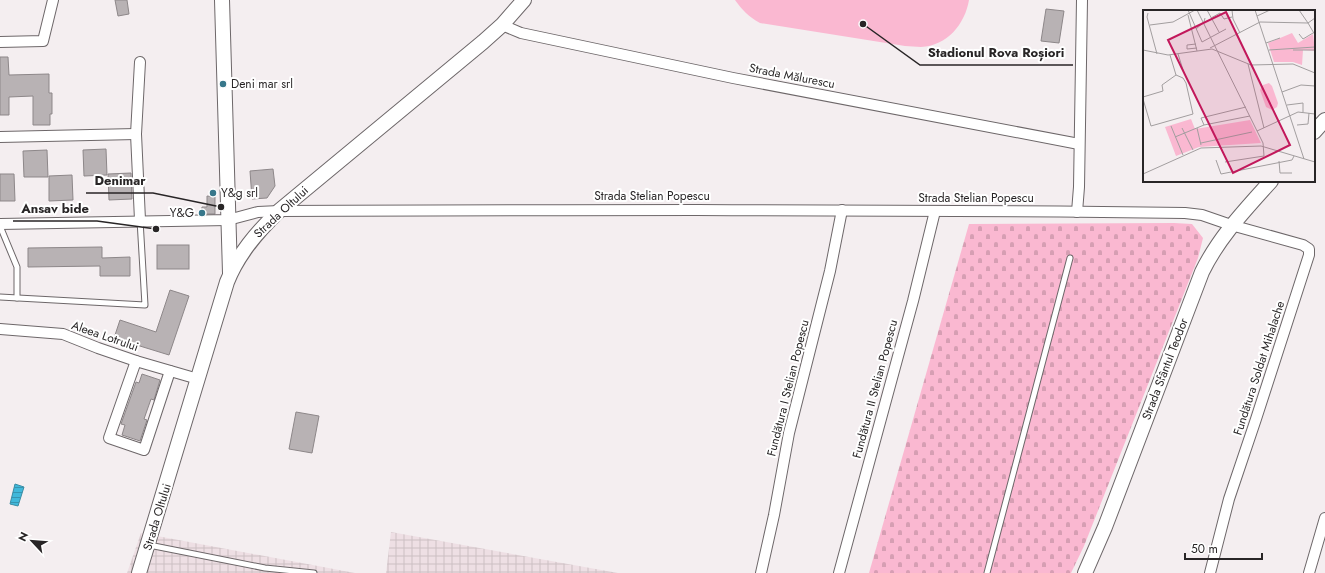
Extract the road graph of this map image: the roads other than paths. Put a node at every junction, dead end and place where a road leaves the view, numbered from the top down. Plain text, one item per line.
1 (53, 0) edge
2 (222, 0) edge
3 (524, 0) edge
4 (1082, 0) edge
5 (502, 25) junction
6 (0, 42) edge
7 (140, 62) dead end
8 (1325, 120) edge
9 (1315, 131) edge
10 (136, 134) junction
11 (0, 137) edge
12 (1079, 144) junction
13 (1269, 182) edge
14 (842, 210) junction
15 (279, 211) junction
16 (935, 211) junction
17 (1077, 212) junction
18 (140, 220) junction
19 (228, 220) junction
20 (0, 225) edge
21 (1231, 225) junction
22 (1070, 258) dead end
23 (230, 274) junction
24 (0, 297) edge
25 (18, 298) junction
26 (0, 329) edge
27 (136, 361) junction
28 (170, 371) junction
29 (198, 379) junction
30 (1325, 518) edge
31 (149, 545) junction
32 (140, 573) edge
33 (314, 573) edge
34 (761, 573) edge
35 (839, 573) edge
36 (987, 573) edge
37 (1085, 573) edge
38 (1210, 573) edge
39 (1308, 573) edge

1 - 6 street
2 - 19 main road
3 - 5 main road, Strada Oltului
4 - 12 street
5 - 12 street, Strada Mălurescu
5 - 15 main road, Strada Oltului
7 - 10 street
8 - 9 main road
10 - 11 street
10 - 18 street
12 - 17 street
13 - 21 main road, Strada Sfântul Teodor
14 - 15 street, Strada Stelian Popescu
14 - 16 street, Strada Stelian Popescu
14 - 34 street, Fundătura I Stelian Popescu
15 - 19 street, Strada Stelian Popescu
15 - 23 main road, Strada Oltului
16 - 17 street, Strada Stelian Popescu
16 - 35 street, Fundătura II Stelian Popescu
17 - 21 street, Strada Stelian Popescu
18 - 19 street, Strada Stelian Popescu
18 - 20 street, Strada Stelian Popescu
18 - 25 lane
19 - 23 main road
20 - 25 lane
21 - 37 main road, Strada Sfântul Teodor
21 - 38 street, Fundătura Soldat Mihalache
22 - 36 lane
23 - 29 main road, Strada Oltului
24 - 25 lane
26 - 27 street, Aleea Lotrului
27 - 28 street, Aleea Lotrului
27 - 28 street
28 - 29 street, Aleea Lotrului
29 - 31 main road, Strada Oltului
30 - 39 street
31 - 32 main road, Strada Oltului
31 - 33 lane

